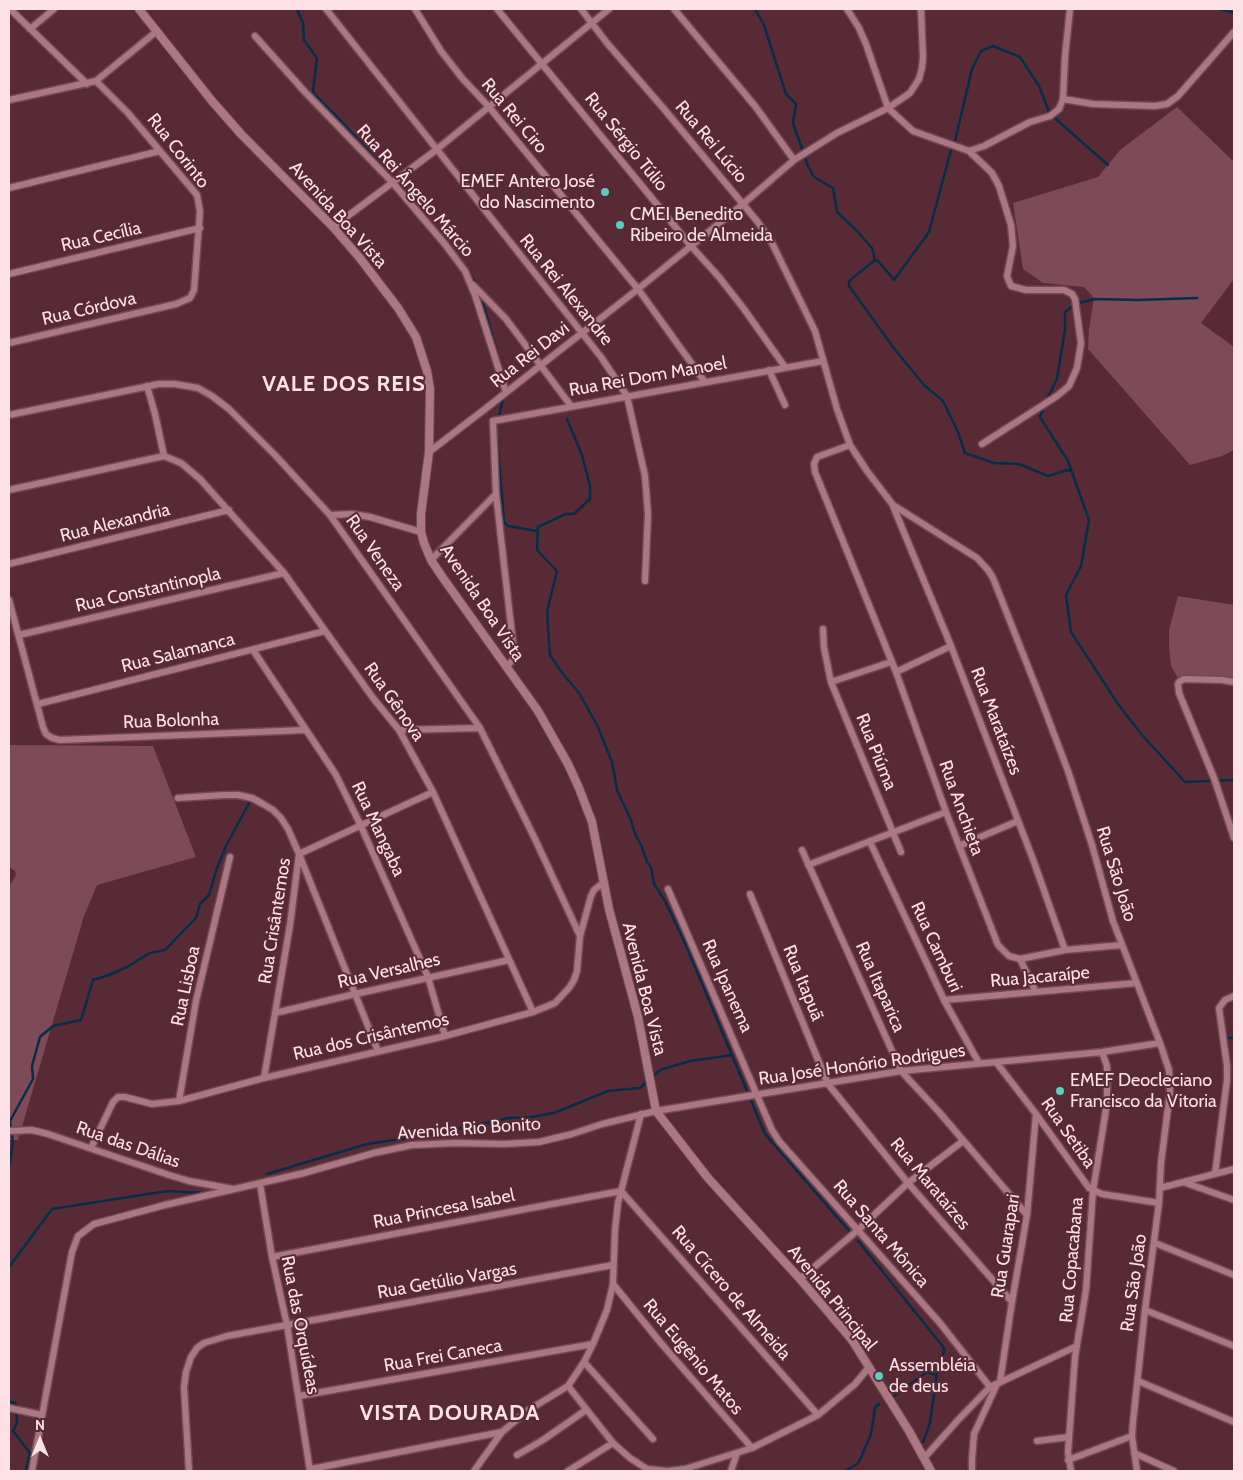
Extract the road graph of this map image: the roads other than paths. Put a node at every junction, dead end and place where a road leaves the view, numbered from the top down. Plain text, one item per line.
1 (10, 9) edge
2 (54, 9) edge
3 (139, 9) edge
4 (326, 9) edge
5 (415, 9) edge
6 (497, 9) edge
7 (581, 9) edge
8 (609, 9) edge
9 (674, 9) edge
10 (847, 9) edge
11 (921, 9) edge
12 (1070, 9) edge
13 (592, 23) junction
14 (30, 29) junction
15 (157, 31) junction
16 (1234, 32) edge
17 (255, 36) dead end
18 (542, 62) junction
19 (96, 81) junction
20 (87, 84) junction
21 (1063, 99) junction
22 (9, 100) edge
23 (490, 107) junction
24 (888, 108) junction
25 (436, 150) junction
26 (160, 151) junction
27 (969, 151) junction
28 (794, 160) junction
29 (392, 182) junction
30 (9, 188) edge
31 (743, 204) junction
32 (333, 227) junction
33 (200, 228) junction
34 (691, 246) junction
35 (9, 274) edge
36 (471, 283) junction
37 (638, 289) junction
38 (176, 304) joint
39 (581, 334) junction
40 (9, 343) edge
41 (823, 361) junction
42 (540, 366) junction
43 (785, 368) junction
44 (769, 370) junction
45 (705, 382) junction
46 (147, 386) junction
47 (506, 392) junction
48 (627, 396) junction
49 (571, 406) junction
50 (785, 406) dead end
51 (485, 410) junction
52 (9, 415) edge
53 (493, 421) junction
54 (850, 444) junction
55 (982, 444) dead end
56 (429, 452) junction
57 (164, 456) junction
58 (9, 490) edge
59 (496, 494) junction
60 (893, 505) junction
61 (229, 510) junction
62 (330, 515) junction
63 (422, 532) junction
64 (431, 560) junction
65 (9, 564) edge
66 (284, 573) junction
67 (645, 582) dead end
68 (9, 600) edge
69 (823, 629) dead end
70 (325, 631) junction
71 (19, 635) junction
72 (951, 646) junction
73 (253, 650) junction
74 (892, 662) junction
75 (507, 666) junction
76 (896, 672) junction
77 (831, 682) junction
78 (1234, 682) edge
79 (38, 704) junction
80 (480, 728) junction
81 (306, 730) junction
82 (399, 730) junction
83 (433, 792) junction
84 (178, 798) dead end
85 (946, 812) junction
86 (1018, 821) junction
87 (360, 824) junction
88 (893, 833) junction
89 (1234, 838) edge
90 (870, 842) junction
91 (959, 846) junction
92 (802, 850) dead end
93 (901, 852) dead end
94 (299, 854) junction
95 (230, 857) dead end
96 (808, 865) junction
97 (604, 882) junction
98 (668, 889) dead end
99 (750, 894) dead end
100 (580, 936) junction
101 (1122, 945) junction
102 (1065, 950) junction
103 (1020, 959) junction
104 (509, 960) junction
105 (428, 977) junction
106 (1137, 983) junction
107 (1036, 992) junction
108 (355, 994) junction
109 (1234, 996) edge
110 (944, 1000) junction
111 (533, 1012) junction
112 (275, 1013) junction
113 (445, 1036) junction
114 (1160, 1043) junction
115 (378, 1051) junction
116 (1102, 1052) junction
117 (996, 1062) junction
118 (979, 1063) junction
119 (901, 1071) junction
120 (264, 1078) junction
121 (828, 1084) junction
122 (758, 1096) junction
123 (180, 1101) junction
124 (656, 1111) junction
125 (641, 1114) junction
126 (1036, 1114) junction
127 (9, 1130) edge
128 (963, 1141) junction
129 (90, 1148) junction
130 (1234, 1169) edge
131 (1215, 1174) junction
132 (1185, 1182) junction
133 (908, 1183) junction
134 (257, 1184) junction
135 (1160, 1188) junction
136 (237, 1189) junction
137 (621, 1190) junction
138 (1093, 1191) junction
139 (1234, 1200) edge
140 (1159, 1203) junction
141 (1027, 1215) junction
142 (858, 1230) junction
143 (1155, 1243) junction
144 (272, 1257) junction
145 (613, 1265) junction
146 (1234, 1275) edge
147 (800, 1279) junction
148 (612, 1284) junction
149 (1012, 1302) junction
150 (1145, 1310) junction
151 (287, 1325) junction
152 (593, 1344) junction
153 (1077, 1346) junction
154 (1234, 1346) edge
155 (584, 1362) junction
156 (869, 1367) junction
157 (1138, 1381) junction
158 (998, 1383) junction
159 (568, 1386) junction
160 (990, 1388) junction
161 (299, 1396) junction
162 (9, 1408) edge
163 (586, 1410) junction
164 (42, 1415) junction
165 (818, 1415) junction
166 (1234, 1422) edge
167 (502, 1432) junction
168 (1132, 1436) junction
169 (1069, 1437) junction
170 (654, 1439) dead end
171 (1037, 1441) dead end
172 (614, 1443) junction
173 (752, 1448) junction
174 (737, 1453) junction
175 (1134, 1453) junction
176 (517, 1455) dead end
177 (925, 1457) junction
178 (1068, 1460) junction
179 (311, 1470) edge
180 (32, 1471) edge
181 (189, 1471) edge
182 (474, 1471) edge
183 (568, 1471) edge
184 (667, 1471) edge
185 (731, 1471) edge
186 (931, 1471) edge
187 (972, 1471) edge
188 (1071, 1471) edge
189 (1137, 1471) edge
190 (1174, 1471) edge

1 - 14 street
2 - 14 street
3 - 15 street, Avenida Boa Vista
4 - 25 street, Rua Rei Alexandre
5 - 23 street, Rua Rei Ciro
6 - 18 street, Rua Sérgio Túlio
7 - 13 street, Rua Rei Lúcio
8 - 13 street
9 - 28 street
10 - 24 street
11 - 24 street, Rua Rei Davi
12 - 21 street
13 - 18 street
13 - 31 street, Rua Rei Lúcio
14 - 20 street
15 - 19 street
15 - 32 street, Avenida Boa Vista
16 - 21 street
17 - 29 street, Rua Rei Ângelo Márcio
18 - 23 street
18 - 34 street, Rua Sérgio Túlio
19 - 20 street
19 - 26 street, Rua Corinto
20 - 22 street
21 - 27 street
23 - 25 street
23 - 37 street, Rua Rei Ciro
24 - 27 street
24 - 28 street, Rua Rei Davi
25 - 29 street
25 - 39 street, Rua Rei Alexandre
26 - 30 street
26 - 33 street, Rua Corinto
27 - 55 street
28 - 31 street, Rua Rei Davi
29 - 32 street
29 - 36 street, Rua Rei Ângelo Márcio
31 - 34 street, Rua Rei Davi
31 - 41 street, Rua Rei Lúcio
32 - 56 street, Avenida Boa Vista
33 - 35 street, Rua Cecília
33 - 38 street, Rua Corinto
34 - 37 street, Rua Rei Davi
34 - 43 street, Rua Sérgio Túlio
36 - 42 street
36 - 47 street, Rua Rei Ângelo Márcio
37 - 39 street, Rua Rei Davi
37 - 45 street, Rua Rei Ciro
38 - 40 street, Rua Córdova
39 - 42 street, Rua Rei Davi
39 - 48 street, Rua Rei Alexandre
41 - 43 street, Rua Rei Dom Manoel
41 - 54 street, Rua São João
42 - 47 street, Rua Rei Davi
42 - 49 street
43 - 44 street, Rua Rei Dom Manoel
44 - 45 street, Rua Rei Dom Manoel
44 - 50 street
45 - 48 street, Rua Rei Dom Manoel
46 - 52 street, Rua Veneza
46 - 57 street
46 - 62 street, Rua Veneza
47 - 51 street, Rua Rei Davi
48 - 49 street, Rua Rei Dom Manoel
48 - 67 street, Rua Rei Alexandre
49 - 53 street, Rua Rei Dom Manoel
51 - 53 street
51 - 56 street, Rua Rei Davi
53 - 59 street
54 - 60 street, Rua São João
54 - 74 street, Rua Anchieta
56 - 63 street, Avenida Boa Vista
57 - 58 street
57 - 61 street, Rua Gênova
59 - 64 street
59 - 75 street
60 - 72 street, Rua Marataízes
60 - 101 street, Rua São João
61 - 65 street, Rua Alexandria
61 - 66 street, Rua Gênova
62 - 63 street
62 - 80 street, Rua Veneza
63 - 64 street, Avenida Boa Vista
64 - 75 street, Avenida Boa Vista
66 - 70 street, Rua Gênova
66 - 71 street, Rua Constantinopla
68 - 71 street
69 - 77 street, Rua Piúma
70 - 73 street, Rua Salamanca
70 - 82 street, Rua Gênova
71 - 79 street
72 - 76 street
72 - 86 street, Rua Marataízes
73 - 79 street, Rua Salamanca
73 - 81 street, Rua Mangaba
74 - 76 street, Rua Anchieta
74 - 77 street
75 - 97 street, Avenida Boa Vista
76 - 85 street, Rua Anchieta
77 - 88 street, Rua Piúma
78 - 89 street
79 - 81 street, Rua Bolonha
80 - 82 street
80 - 100 street, Rua Veneza
81 - 87 street, Rua Mangaba
82 - 83 street, Rua Gênova
83 - 87 street, Rua Crisântemos
83 - 104 street, Rua Gênova
84 - 94 street
85 - 88 street
85 - 91 street, Rua Anchieta
86 - 91 street
86 - 102 street, Rua Marataízes
87 - 94 street, Rua Crisântemos
87 - 105 street, Rua Mangaba
88 - 90 street
88 - 93 street, Rua Piúma
90 - 96 street
90 - 110 street, Rua Camburi
91 - 103 street, Rua Anchieta
92 - 96 street, Rua Itaparica
94 - 108 street
94 - 112 street, Rua Crisântemos
95 - 123 street, Rua Lisboa
96 - 119 street, Rua Itaparica
97 - 100 street, Rua dos Crisântemos
97 - 124 street, Avenida Boa Vista
98 - 122 street, Rua Ipanema
99 - 121 street, Rua Itapuã
100 - 111 street, Rua dos Crisântemos
101 - 102 street
101 - 106 street, Rua São João
102 - 103 street
103 - 107 street
104 - 105 street, Rua Versalhes
104 - 111 street, Rua Gênova
105 - 108 street, Rua Versalhes
105 - 113 street, Rua Mangaba
106 - 107 street, Rua Jacaraípe
106 - 114 street, Rua São João
107 - 110 street, Rua Jacaraípe
108 - 112 street, Rua Versalhes
108 - 115 street
109 - 131 street
110 - 118 street, Rua Camburi
111 - 113 street, Rua dos Crisântemos
112 - 120 street, Rua Crisântemos
113 - 115 street, Rua dos Crisântemos
114 - 116 street, Rua José Honório Rodrigues
114 - 135 street, Rua São João
115 - 120 street, Rua dos Crisântemos
116 - 117 street, Rua José Honório Rodrigues
116 - 138 street, Rua Copacabana
117 - 118 street, Rua José Honório Rodrigues
117 - 126 street, Rua Setiba
118 - 119 street, Rua José Honório Rodrigues
119 - 121 street, Rua José Honório Rodrigues
119 - 128 street, Rua Itaparica
120 - 123 street, Rua dos Crisântemos
121 - 122 street, Rua José Honório Rodrigues
121 - 133 street, Rua Marataízes
122 - 124 street, Rua José Honório Rodrigues
122 - 142 street, Rua Santa Mônica
123 - 129 street, Rua dos Crisântemos
124 - 125 street, Avenida Rio Bonito
124 - 147 street, Avenida Principal
125 - 134 street, Avenida Rio Bonito
125 - 137 street
126 - 138 street, Rua Setiba
126 - 141 street, Rua Guarapari
127 - 129 street, Rua das Dálias
128 - 133 street
128 - 141 street, Rua Itaparica
129 - 136 street, Rua das Dálias
130 - 131 street
131 - 132 street
132 - 135 street
132 - 139 street
133 - 142 street
133 - 149 street, Rua Marataízes
134 - 136 street, Avenida Rio Bonito
134 - 144 street, Rua das Orquídeas
135 - 140 street, Rua São João
136 - 164 street
137 - 144 street, Rua Princesa Isabel
137 - 145 street
137 - 165 street, Rua Cícero de Almeida
138 - 140 street, Rua Setiba
138 - 153 street, Rua Copacabana
140 - 143 street, Rua São João
141 - 149 street, Rua Guarapari
142 - 147 street
142 - 160 street, Rua Santa Mônica
143 - 146 street
143 - 150 street, Rua São João
144 - 151 street, Rua das Orquídeas
145 - 148 street
145 - 151 street, Rua Getúlio Vargas
147 - 156 street, Avenida Principal
148 - 152 street
148 - 173 street, Rua Eugênio Matos
149 - 158 street, Rua Guarapari
150 - 154 street
150 - 157 street, Rua São João
151 - 161 street, Rua das Orquídeas
151 - 181 street, Rua Getúlio Vargas
152 - 155 street
152 - 161 street, Rua Frei Caneca
153 - 158 street
153 - 169 street, Rua Copacabana
155 - 159 street
155 - 170 street
156 - 165 street
156 - 177 street, Avenida Principal
157 - 166 street
157 - 168 street, Rua São João
158 - 160 street
158 - 187 street, Rua Guarapari
159 - 163 street
159 - 167 street
160 - 177 street
161 - 179 street, Rua das Orquídeas
162 - 164 street
163 - 172 street
163 - 176 street
164 - 180 street
165 - 173 street
167 - 179 street
167 - 182 street
168 - 175 street, Rua São João
168 - 178 street
169 - 171 street
169 - 178 street, Rua Copacabana
172 - 183 street
172 - 184 street
173 - 174 street
174 - 184 street
174 - 185 street
175 - 189 street, Rua São João
175 - 190 street
177 - 186 street, Avenida Principal
178 - 188 street, Rua Copacabana

